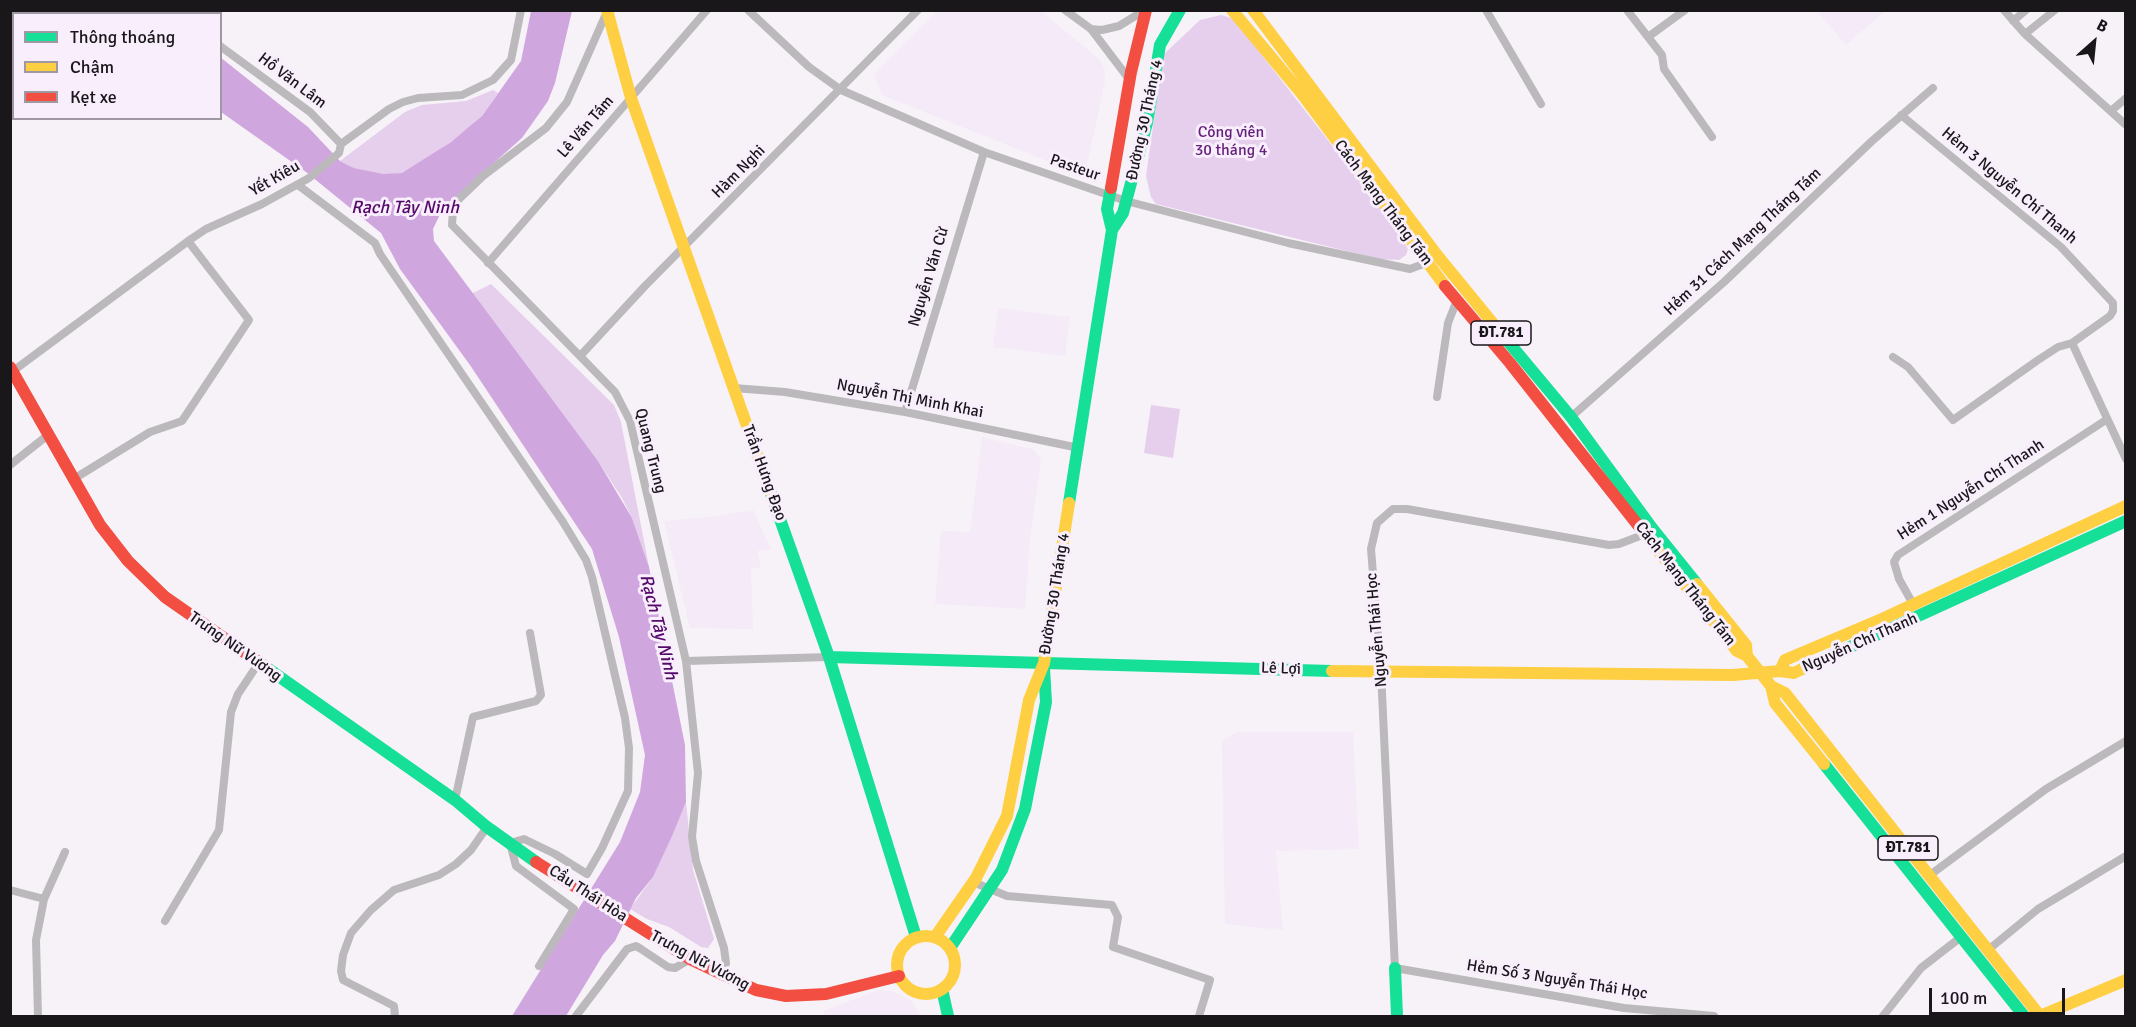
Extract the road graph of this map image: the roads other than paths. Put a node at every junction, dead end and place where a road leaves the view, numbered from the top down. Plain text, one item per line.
1 (521, 10) edge
2 (707, 10) edge
3 (748, 10) edge
4 (918, 10) edge
5 (1065, 10) edge
6 (1145, 10) edge
7 (1180, 10) edge
8 (1232, 10) edge
9 (1253, 10) edge
10 (1486, 10) edge
11 (1627, 10) edge
12 (1685, 10) edge
13 (2004, 10) edge
14 (2026, 10) edge
15 (2055, 10) edge
16 (607, 12) edge
17 (2013, 21) junction
18 (1091, 29) junction
19 (2025, 34) junction
20 (1648, 37) junction
21 (222, 47) edge
22 (1130, 80) junction
23 (1934, 88) dead end
24 (841, 90) junction
25 (632, 98) junction
26 (2126, 98) edge
27 (1541, 104) dead end
28 (2111, 111) junction
29 (1901, 116) junction
30 (2126, 124) edge
31 (1712, 137) dead end
32 (341, 144) junction
33 (984, 152) junction
34 (298, 185) junction
35 (1109, 195) junction
36 (1126, 201) junction
37 (1112, 230) junction
38 (188, 241) junction
39 (685, 247) junction
40 (1437, 255) junction
41 (488, 263) junction
42 (1426, 263) junction
43 (1467, 291) junction
44 (1457, 300) junction
45 (2072, 343) junction
46 (581, 355) junction
47 (1893, 357) dead end
48 (12, 369) edge
49 (1537, 386) junction
50 (734, 388) junction
51 (1437, 397) dead end
52 (905, 411) junction
53 (1571, 417) junction
54 (2106, 420) junction
55 (48, 435) junction
56 (1079, 448) junction
57 (2126, 459) edge
58 (10, 465) edge
59 (72, 480) junction
60 (2126, 506) edge
61 (2126, 521) edge
62 (1648, 531) junction
63 (2031, 551) junction
64 (2037, 563) junction
65 (1913, 604) junction
66 (1882, 618) junction
67 (1889, 631) junction
68 (530, 633) dead end
69 (829, 657) junction
70 (686, 661) junction
71 (1044, 663) junction
72 (258, 664) junction
73 (1780, 671) junction
74 (1382, 672) junction
75 (1760, 673) junction
76 (1771, 686) junction
77 (2126, 741) edge
78 (455, 800) junction
79 (487, 827) junction
80 (510, 843) junction
81 (65, 852) dead end
82 (2126, 856) edge
83 (532, 859) joint
84 (1930, 875) junction
85 (973, 882) junction
86 (10, 891) edge
87 (989, 891) junction
88 (44, 899) junction
89 (165, 921) dead end
90 (1972, 929) junction
91 (643, 930) joint
92 (916, 937) junction
93 (935, 937) junction
94 (1961, 937) junction
95 (950, 948) junction
96 (1988, 950) junction
97 (690, 958) junction
98 (539, 966) dead end
99 (1395, 968) junction
100 (723, 976) junction
101 (899, 976) junction
102 (2126, 980) edge
103 (942, 989) junction
104 (396, 1012) edge
105 (2040, 1016) edge
106 (38, 1017) edge
107 (576, 1017) edge
108 (948, 1017) edge
109 (1200, 1017) edge
110 (1397, 1017) edge
111 (1714, 1017) edge
112 (1883, 1017) edge
113 (2024, 1017) edge

1 - 32 street
2 - 25 street, Lê Văn Tám
3 - 24 street, Pasteur
4 - 24 street, Hàm Nghi
5 - 18 street
6 - 18 street
6 - 22 main road, Đường 30 Tháng 4
7 - 36 main road, Đường 30 Tháng 4
8 - 42 main road, Cách Mạng Tháng Tám / ĐT.781
9 - 40 main road, Cách Mạng Tháng Tám / ĐT.781
10 - 27 street
11 - 20 street
12 - 20 street
13 - 17 street
14 - 17 street
15 - 19 street
16 - 25 main road, Trần Hưng Đạo
16 - 41 street, Quang Trung
17 - 19 street
18 - 22 street
19 - 28 street
20 - 31 street
21 - 32 street, Hồ Văn Lâm
22 - 35 main road, Đường 30 Tháng 4
23 - 29 street, Hẻm 31 Cách Mạng Tháng Tám
24 - 33 street, Pasteur
24 - 39 street, Hàm Nghi
25 - 39 main road, Trần Hưng Đạo
25 - 41 street, Lê Văn Tám
26 - 28 street
28 - 30 street
29 - 45 street, Hẻm 3 Nguyễn Chí Thanh
29 - 53 street, Hẻm 31 Cách Mạng Tháng Tám
32 - 34 street, Yết Kiêu
33 - 35 street, Pasteur
33 - 52 street, Nguyễn Văn Cừ
34 - 38 street, Yết Kiêu
34 - 80 street
35 - 36 street, Pasteur
35 - 37 main road, Đường 30 Tháng 4
36 - 37 main road, Đường 30 Tháng 4
36 - 42 street, Pasteur
37 - 56 main road, Đường 30 Tháng 4
38 - 48 street, Yết Kiêu
38 - 59 street
39 - 46 street, Hàm Nghi
39 - 50 main road, Trần Hưng Đạo
40 - 42 main road
40 - 43 main road, Cách Mạng Tháng Tám / ĐT.781
41 - 46 street, Quang Trung
42 - 44 main road, Cách Mạng Tháng Tám / ĐT.781
43 - 44 main road
43 - 49 main road, Cách Mạng Tháng Tám / ĐT.781
44 - 49 main road, Cách Mạng Tháng Tám / ĐT.781
44 - 51 street
45 - 47 street
45 - 54 street
46 - 70 street, Quang Trung
48 - 55 main road, Trưng Nữ Vương
49 - 53 main road, Cách Mạng Tháng Tám / ĐT.781
49 - 62 main road, Cách Mạng Tháng Tám / ĐT.781
50 - 52 street, Nguyễn Thị Minh Khai
50 - 69 main road, Trần Hưng Đạo
52 - 56 street, Nguyễn Thị Minh Khai
53 - 62 main road, Cách Mạng Tháng Tám / ĐT.781
54 - 57 street
54 - 65 street, Hẻm 1 Nguyễn Chí Thanh
55 - 58 street
55 - 59 main road, Trưng Nữ Vương
56 - 71 main road, Đường 30 Tháng 4
59 - 72 main road, Trưng Nữ Vương
60 - 63 main road, Nguyễn Chí Thanh
61 - 64 main road, Nguyễn Chí Thanh
62 - 74 street, Nguyễn Thái Học
62 - 75 main road, Cách Mạng Tháng Tám / ĐT.781
63 - 64 main road
63 - 65 main road, Nguyễn Chí Thanh
64 - 67 main road, Nguyễn Chí Thanh
65 - 66 main road, Nguyễn Chí Thanh
66 - 67 main road
66 - 73 main road, Nguyễn Chí Thanh
67 - 73 main road, Nguyễn Chí Thanh
68 - 78 street
69 - 70 street
69 - 71 main road, Lê Lợi
69 - 92 main road, Trần Hưng Đạo
70 - 100 street, Quang Trung
71 - 74 main road, Lê Lợi
71 - 85 main road, Đường 30 Tháng 4
71 - 87 main road
72 - 78 main road, Trưng Nữ Vương
72 - 89 street
73 - 75 main road, Lê Lợi
74 - 75 main road, Lê Lợi
74 - 99 street, Nguyễn Thái Học
75 - 76 main road, Cách Mạng Tháng Tám
76 - 84 main road, ĐT.781
76 - 94 main road, ĐT.781
77 - 84 street
78 - 79 main road, Trưng Nữ Vương
79 - 80 main road, Trưng Nữ Vương
79 - 104 street
80 - 83 main road, Trưng Nữ Vương
80 - 98 street
81 - 88 street
82 - 96 street
83 - 91 main road, Cầu Thái Hòa
84 - 90 main road, ĐT.781
85 - 87 street
85 - 93 main road, Đường 30 Tháng 4
86 - 88 street
87 - 95 main road
87 - 109 street
88 - 106 street
90 - 94 main road
90 - 96 main road, ĐT.781
91 - 97 main road, Trưng Nữ Vương
92 - 93 main road
92 - 101 main road
93 - 95 main road
94 - 112 street
94 - 113 main road, ĐT.781
95 - 103 main road
96 - 105 main road, ĐT.781
97 - 100 main road, Trưng Nữ Vương
97 - 107 street
99 - 110 main road, Nguyễn Thái Học
99 - 111 street, Hẻm Số 3 Nguyễn Thái Học
100 - 101 main road, Trưng Nữ Vương
101 - 103 main road
102 - 105 main road
103 - 108 main road

